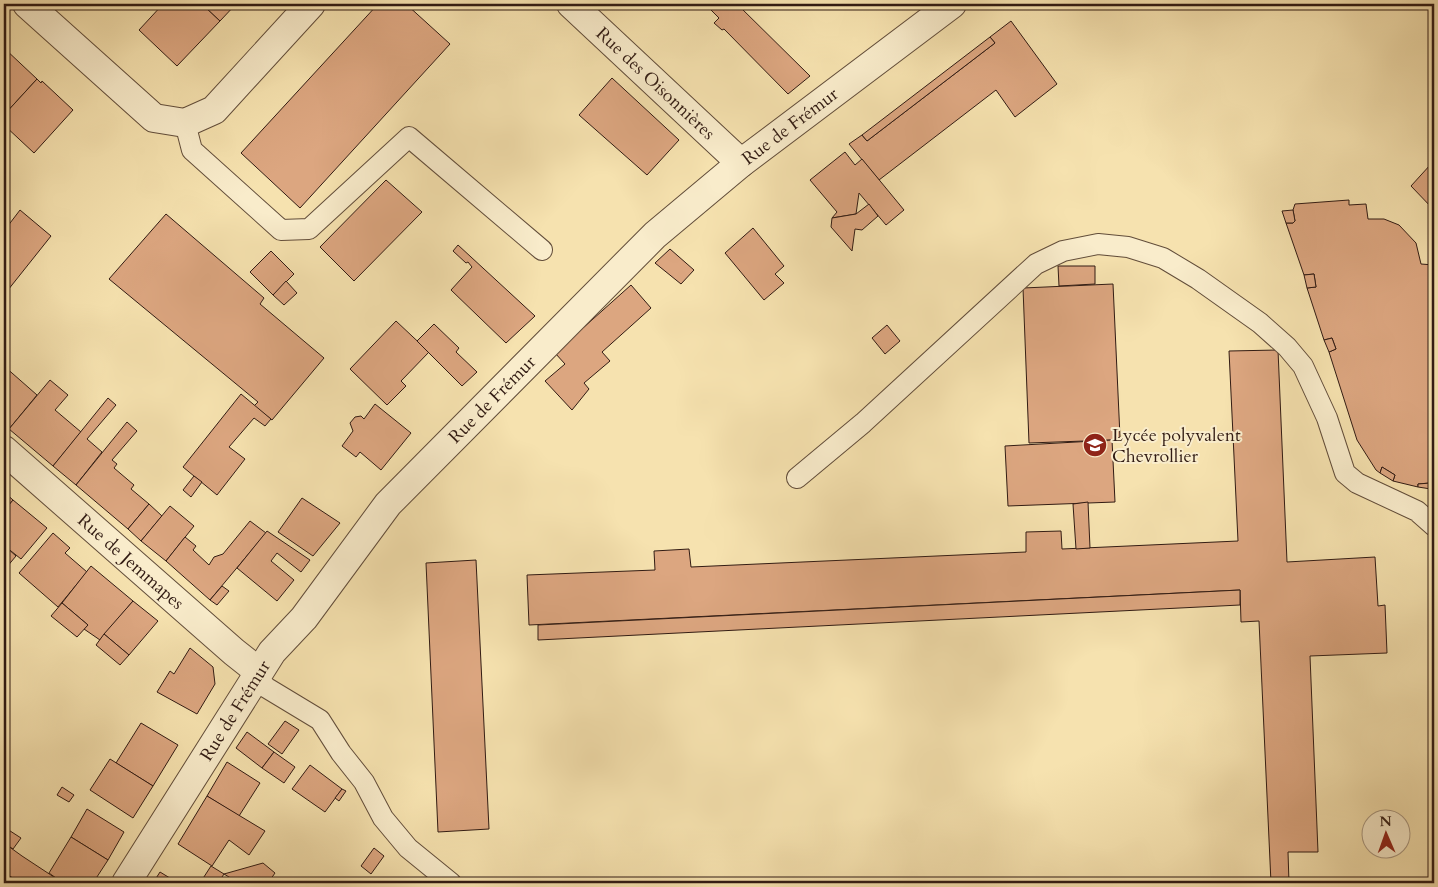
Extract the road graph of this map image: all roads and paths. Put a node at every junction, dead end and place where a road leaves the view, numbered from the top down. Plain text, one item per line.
1 (27, 4) edge
2 (311, 4) edge
3 (571, 4) edge
4 (952, 4) edge
5 (186, 124) junction
6 (741, 163) junction
7 (542, 250) dead end
8 (4, 450) edge
9 (796, 478) dead end
10 (1434, 526) edge
11 (256, 675) junction
12 (126, 883) edge
13 (451, 883) edge

1 - 5 street
2 - 5 street
3 - 6 street, Rue des Oisonnières
4 - 6 street, Rue de Frémur
5 - 7 lane
6 - 11 street, Rue de Frémur
8 - 11 street, Rue de Jemmapes
9 - 10 lane
11 - 12 street, Rue de Frémur
11 - 13 lane

